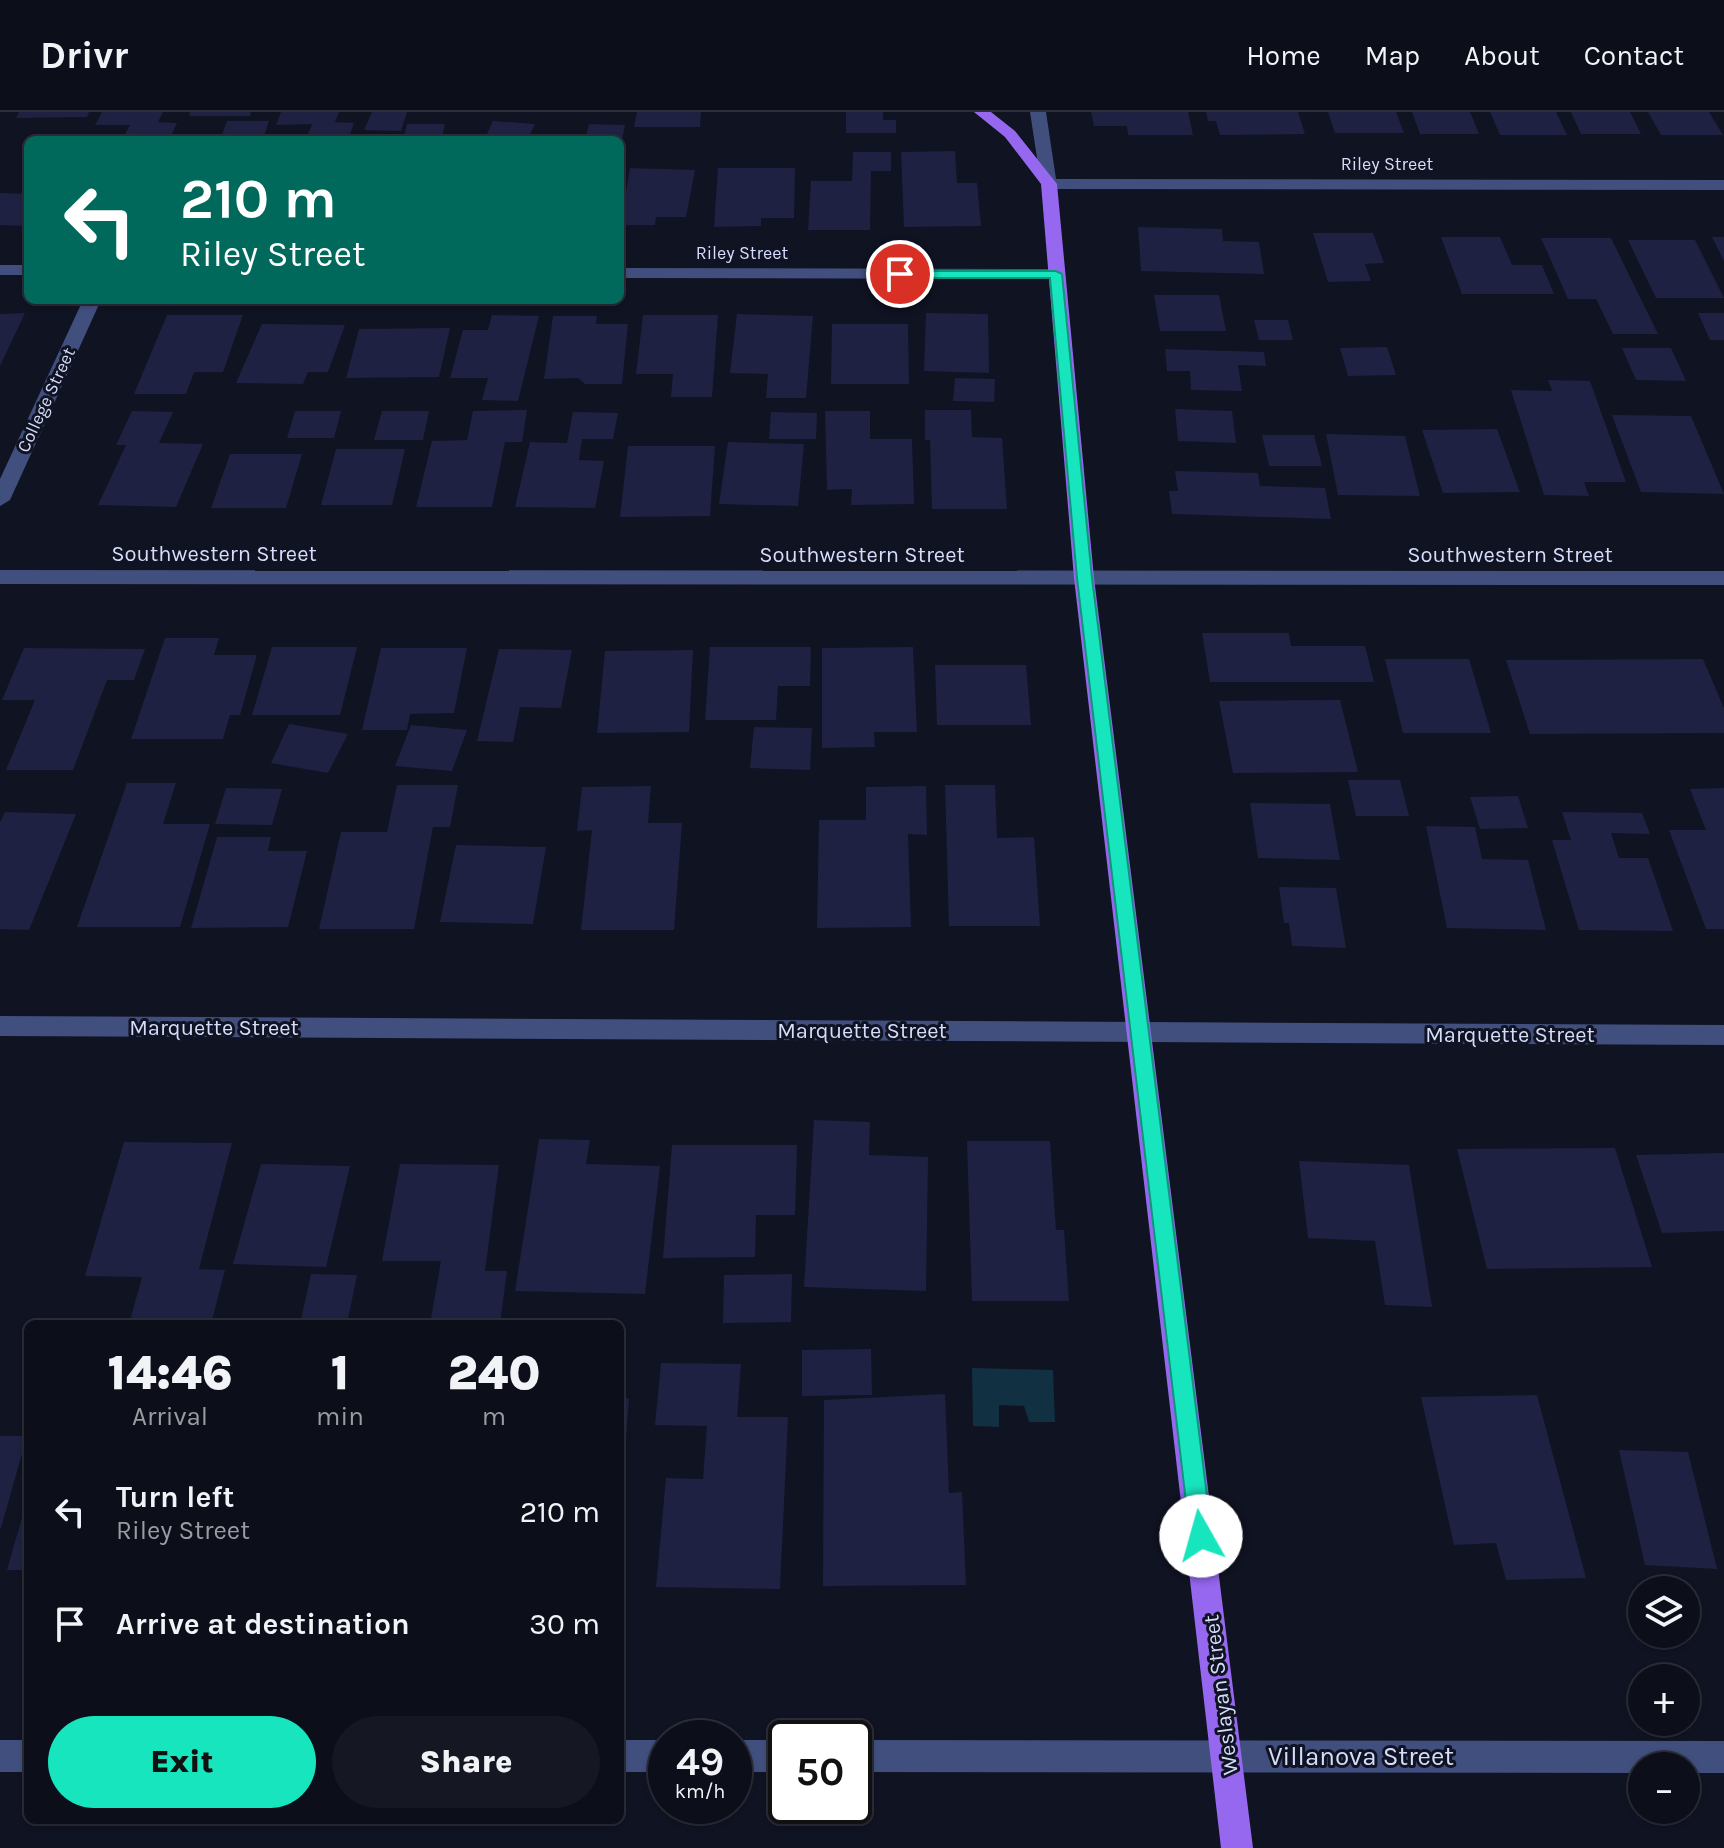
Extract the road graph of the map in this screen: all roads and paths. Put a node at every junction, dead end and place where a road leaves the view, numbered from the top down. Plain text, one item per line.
1 (982, 112) edge
2 (1038, 112) edge
3 (1049, 184) junction
4 (1724, 185) edge
5 (0, 270) edge
6 (24, 270) edge
7 (624, 273) edge
8 (1056, 274) junction
9 (90, 304) edge
10 (0, 500) edge
11 (0, 577) edge
12 (1084, 578) junction
13 (1724, 578) edge
14 (0, 1026) edge
15 (1140, 1032) junction
16 (1724, 1035) edge
17 (0, 1756) edge
18 (24, 1756) edge
19 (624, 1756) edge
20 (648, 1756) edge
21 (872, 1756) edge
22 (1228, 1756) junction
23 (1724, 1757) edge
24 (1237, 1848) edge

1 - 3 main road
2 - 3 street, Weslayan Street
3 - 4 street, Riley Street
3 - 8 main road, Weslayan Street
5 - 6 street
7 - 8 street, Riley Street
8 - 12 main road, Weslayan Street
9 - 10 street, College Street
11 - 12 street, Southwestern Street
12 - 13 street, Southwestern Street
12 - 15 main road, Weslayan Street
14 - 15 street, Marquette Street
15 - 16 street, Marquette Street
15 - 22 main road, Weslayan Street
17 - 18 street
19 - 20 street
21 - 22 street, Villanova Street
22 - 23 street, Villanova Street
22 - 24 main road, Weslayan Street

